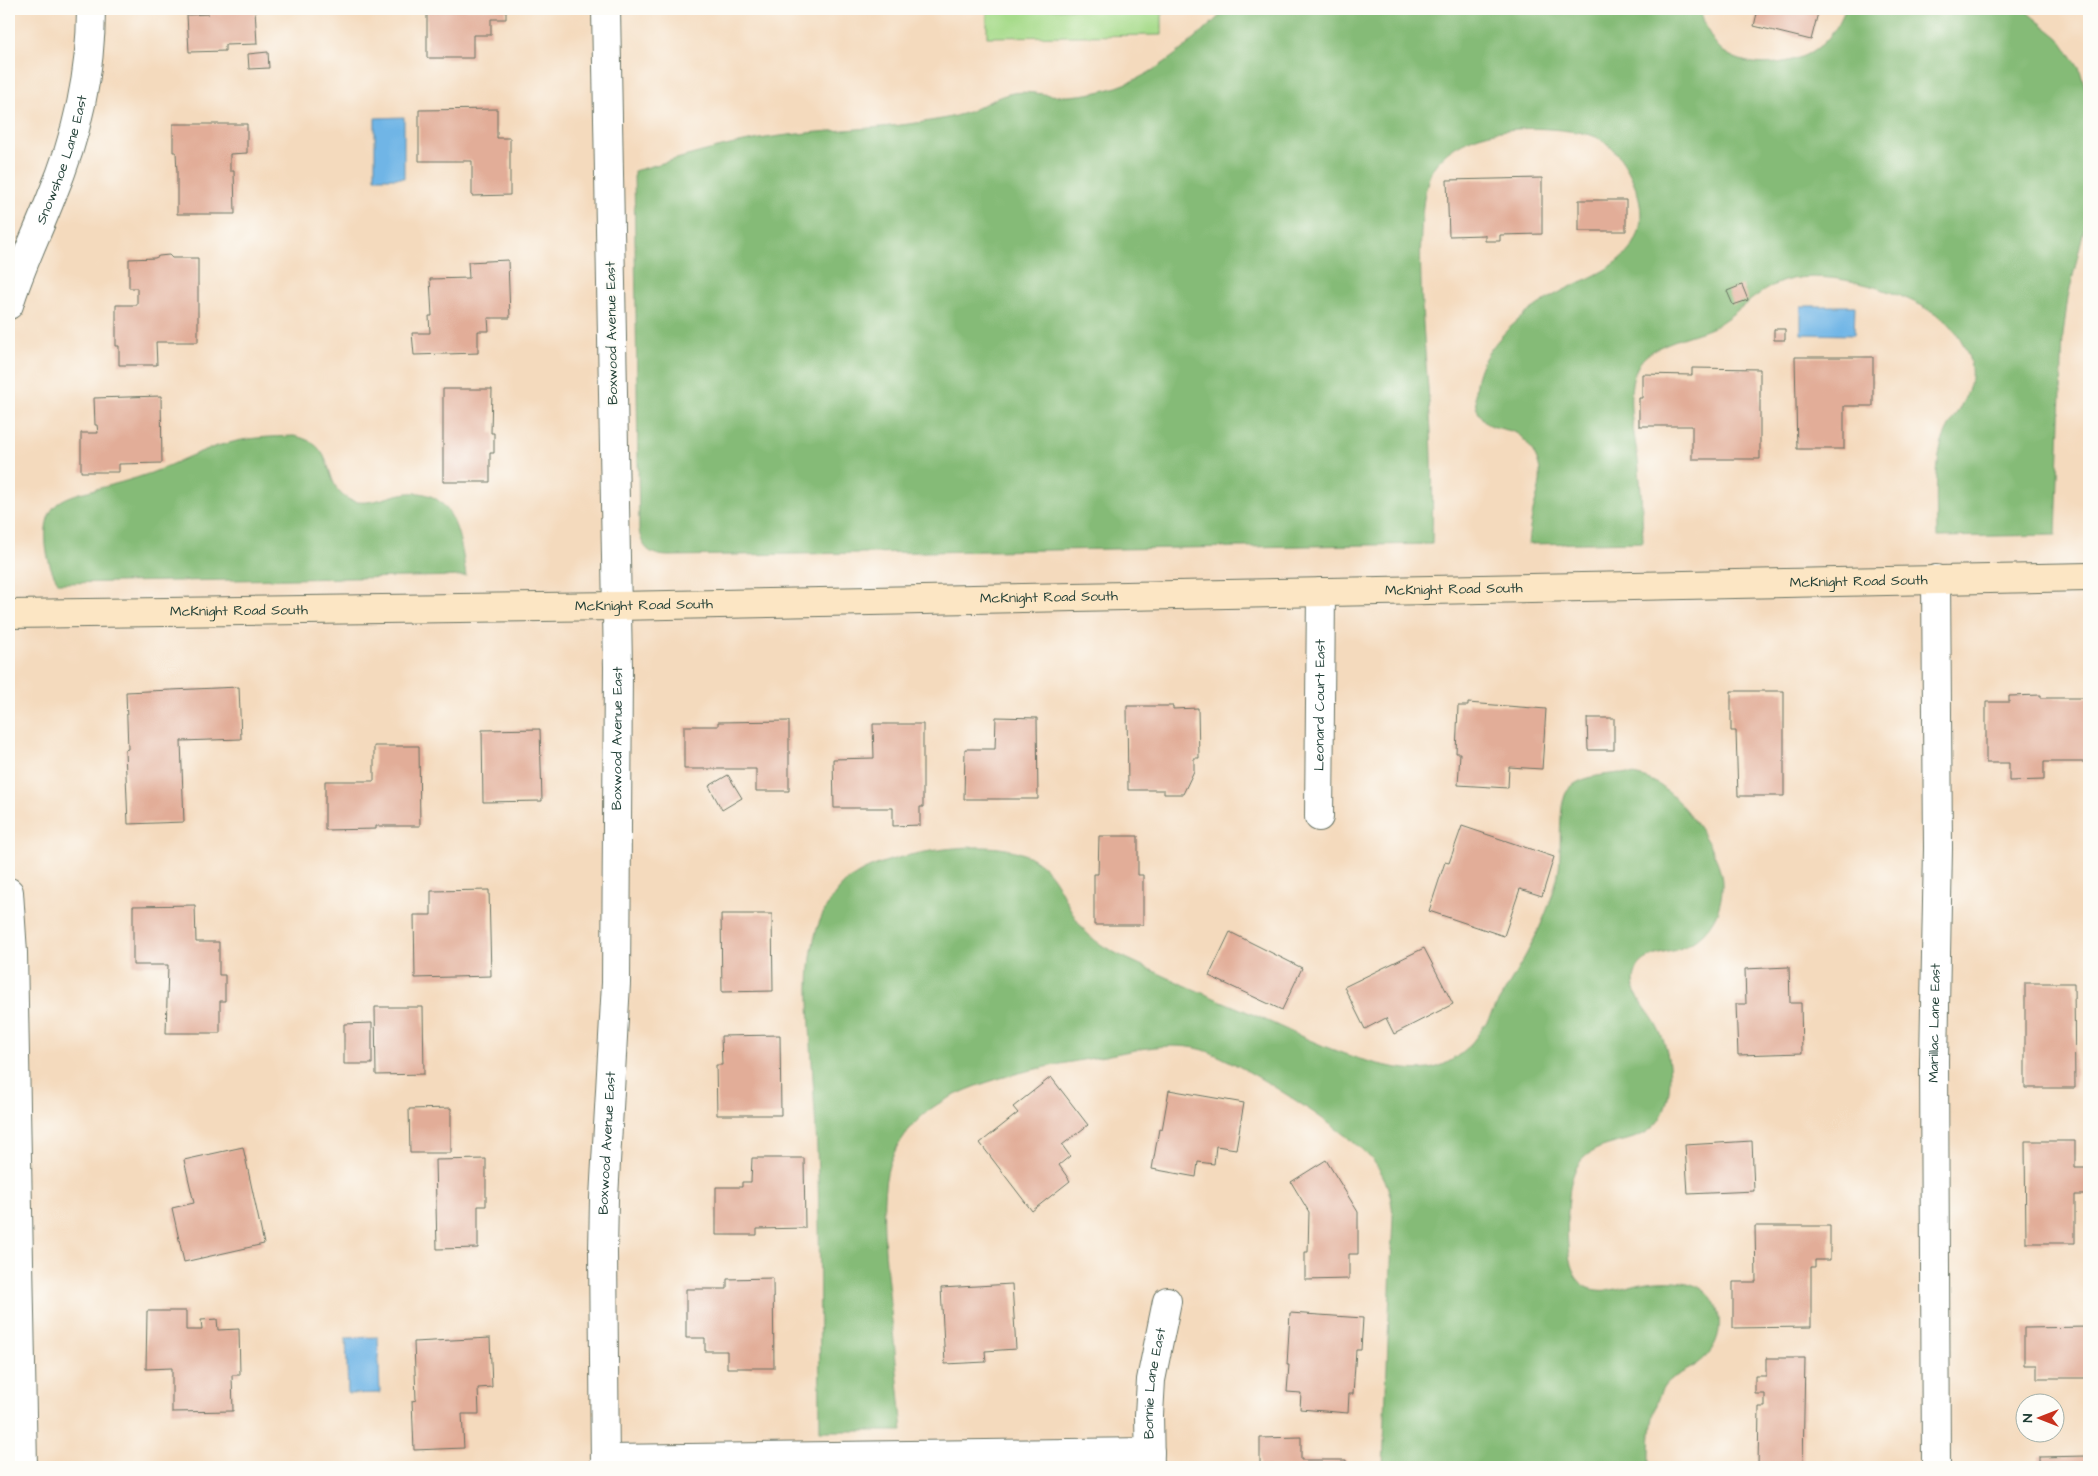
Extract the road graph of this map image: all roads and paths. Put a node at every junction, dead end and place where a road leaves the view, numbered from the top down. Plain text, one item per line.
1 (91, 9) edge
2 (606, 9) edge
3 (9, 305) edge
4 (2089, 577) edge
5 (1936, 579) junction
6 (1321, 592) junction
7 (617, 606) junction
8 (9, 614) edge
9 (1320, 817) dead end
10 (9, 892) edge
11 (1167, 1302) dead end
12 (1150, 1459) edge
13 (606, 1463) edge
14 (23, 1467) edge
15 (1936, 1467) edge

1 - 3 street, Snowshoe Lane East
2 - 7 street, Boxwood Avenue East
4 - 5 street, McKnight Road South
5 - 6 street, McKnight Road South
5 - 15 street, Marillac Lane East
6 - 7 street, McKnight Road South
6 - 9 street, Leonard Court East
7 - 8 street, McKnight Road South
7 - 13 street, Boxwood Avenue East
10 - 14 street
11 - 12 street, Bonnie Lane East
12 - 13 street

